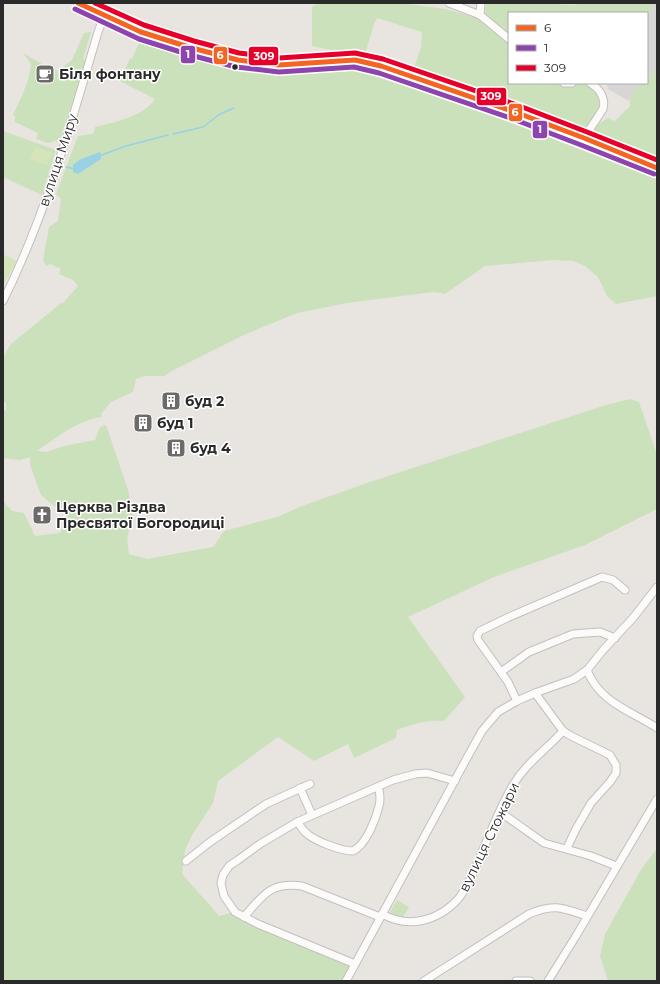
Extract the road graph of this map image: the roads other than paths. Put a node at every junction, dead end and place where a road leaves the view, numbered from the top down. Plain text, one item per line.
1 (78, 3) edge
2 (449, 3) edge
3 (481, 3) edge
4 (480, 15) junction
5 (104, 16) junction
6 (508, 38) edge
7 (591, 84) edge
8 (584, 138) junction
9 (657, 168) edge
10 (3, 301) edge
11 (657, 587) edge
12 (625, 590) dead end
13 (615, 638) junction
14 (587, 670) junction
15 (501, 672) junction
16 (535, 692) junction
17 (517, 701) junction
18 (657, 728) edge
19 (563, 731) junction
20 (455, 781) junction
21 (310, 784) dead end
22 (378, 787) junction
23 (300, 788) junction
24 (657, 799) edge
25 (500, 812) junction
26 (312, 815) junction
27 (297, 822) junction
28 (567, 848) junction
29 (186, 861) dead end
30 (616, 866) junction
31 (381, 916) junction
32 (587, 916) junction
33 (244, 917) junction
34 (355, 964) junction
35 (427, 980) edge
36 (346, 981) edge
37 (516, 981) edge
38 (530, 981) edge
39 (548, 981) edge

1 - 5 main road
2 - 4 street
3 - 4 street
4 - 6 street
5 - 8 main road
5 - 10 street, вулиця Миру
7 - 8 street
8 - 9 main road
11 - 13 street
12 - 15 street
13 - 14 street
13 - 15 street
14 - 16 street
14 - 18 street
15 - 17 street
16 - 17 street
16 - 19 street
17 - 20 street
19 - 25 street, вулиця Стожари
19 - 28 street
20 - 22 street
20 - 31 street
21 - 23 street
22 - 26 street
22 - 27 street
23 - 26 street
23 - 29 street
24 - 30 street
25 - 28 street
25 - 31 street, вулиця Стожари
26 - 27 street
27 - 33 street
28 - 30 street
30 - 32 street
31 - 33 street, вулиця Стожари
31 - 34 street
32 - 35 street
32 - 39 street
33 - 34 street
34 - 36 street
37 - 38 street

